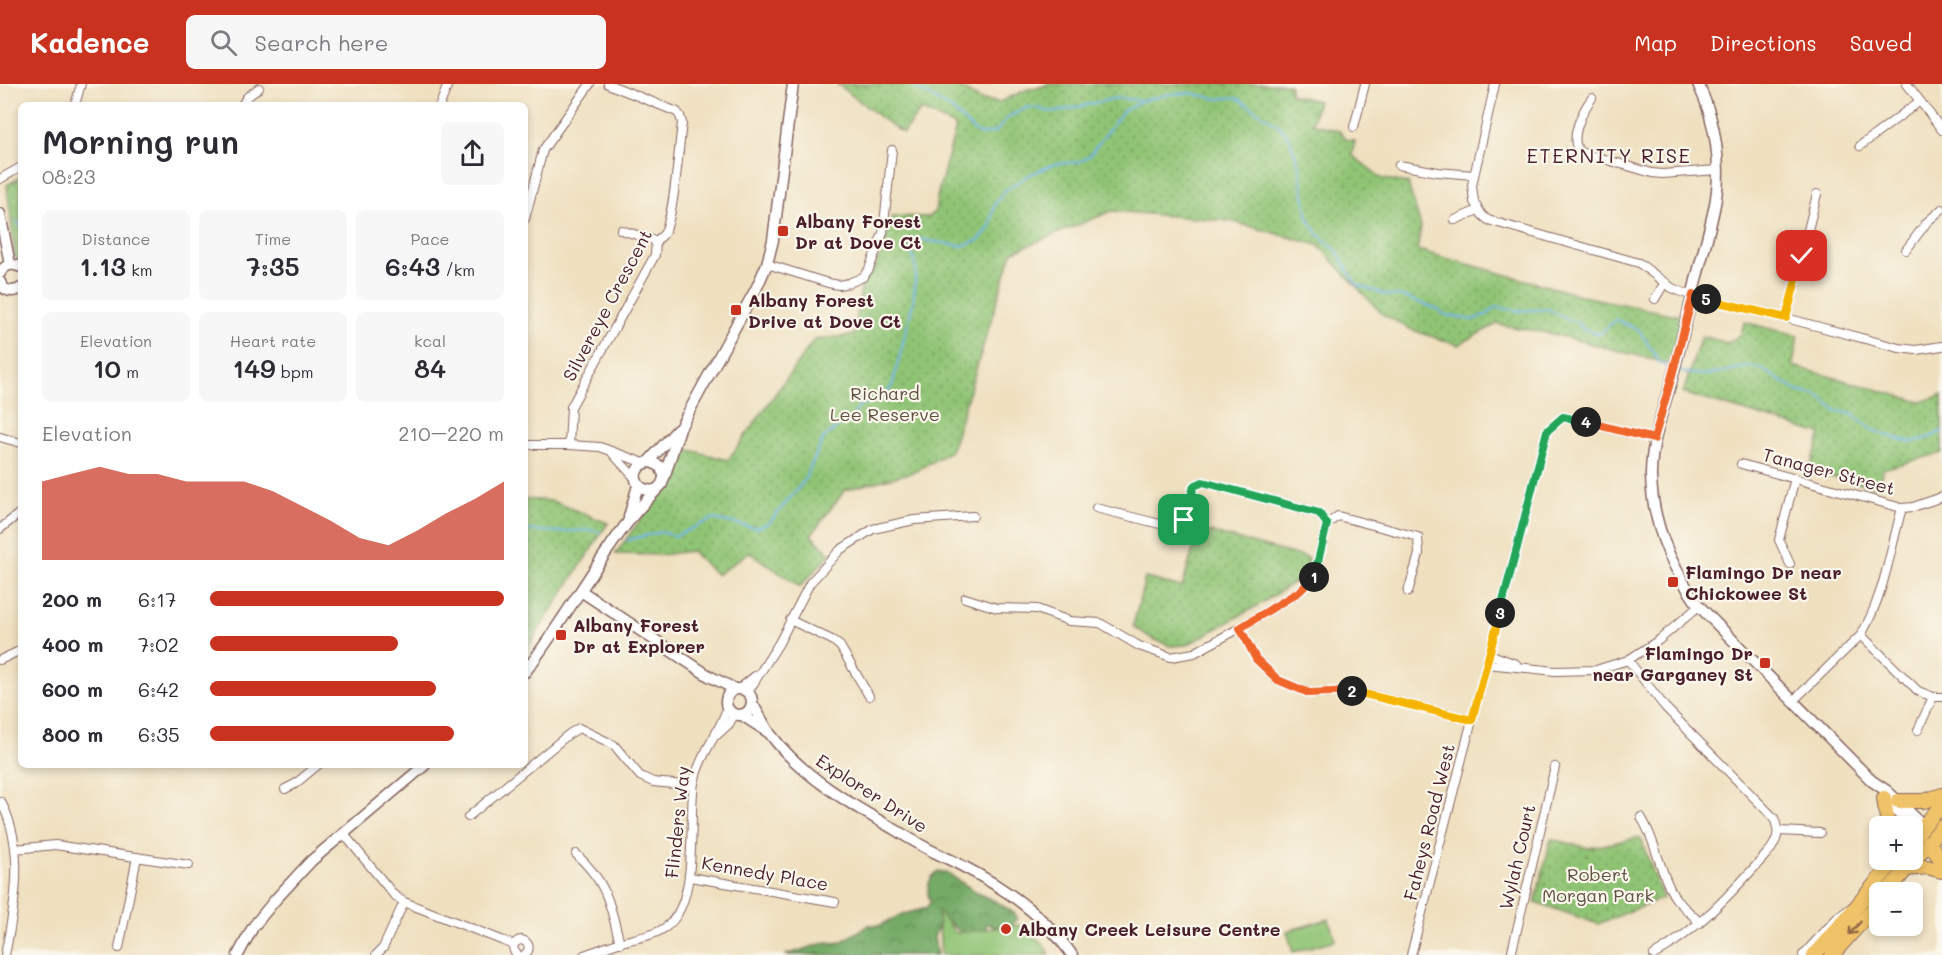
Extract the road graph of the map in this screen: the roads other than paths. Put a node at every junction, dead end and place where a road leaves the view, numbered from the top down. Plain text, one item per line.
1 (81, 84) edge
2 (448, 84) edge
3 (590, 84) edge
4 (608, 84) edge
5 (793, 84) edge
6 (1365, 84) edge
7 (1495, 84) edge
8 (1698, 84) edge
9 (1907, 84) edge
10 (259, 88) dead end
11 (1592, 98) dead end
12 (1920, 101) junction
13 (76, 102) edge
14 (244, 102) edge
15 (441, 102) edge
16 (1354, 127) dead end
17 (1942, 130) edge
18 (1860, 146) dead end
19 (892, 150) dead end
20 (1398, 165) dead end
21 (18, 169) edge
22 (1718, 170) junction
23 (1473, 175) junction
24 (0, 178) edge
25 (1817, 194) dead end
26 (528, 208) edge
27 (1942, 209) edge
28 (1478, 210) junction
29 (0, 214) edge
30 (1455, 220) dead end
31 (621, 230) dead end
32 (656, 241) junction
33 (1906, 250) dead end
34 (767, 264) junction
35 (16, 266) edge
36 (0, 273) edge
37 (0, 282) edge
38 (1665, 282) junction
39 (18, 289) edge
40 (1693, 295) junction
41 (1655, 299) dead end
42 (1786, 318) junction
43 (1942, 346) edge
44 (680, 428) junction
45 (0, 437) edge
46 (1654, 439) junction
47 (18, 441) edge
48 (569, 444) junction
49 (528, 445) edge
50 (611, 452) junction
51 (646, 462) junction
52 (1741, 464) dead end
53 (664, 475) junction
54 (1795, 478) junction
55 (637, 482) junction
56 (655, 490) junction
57 (1942, 497) edge
58 (1096, 508) dead end
59 (1902, 508) junction
60 (18, 514) edge
61 (973, 516) dead end
62 (628, 522) junction
63 (1327, 524) junction
64 (0, 529) edge
65 (1790, 564) dead end
66 (581, 591) junction
67 (1408, 592) dead end
68 (965, 598) dead end
69 (1699, 606) junction
70 (790, 620) junction
71 (1240, 628) junction
72 (1861, 635) junction
73 (18, 651) edge
74 (1488, 659) junction
75 (0, 660) edge
76 (1628, 660) junction
77 (528, 668) edge
78 (709, 676) junction
79 (744, 693) junction
80 (869, 696) dead end
81 (1938, 697) edge
82 (1793, 701) junction
83 (732, 710) junction
84 (1472, 720) junction
85 (1918, 730) dead end
86 (770, 734) junction
87 (1555, 766) dead end
88 (315, 768) edge
89 (421, 768) edge
90 (528, 768) edge
91 (528, 768) edge
92 (1872, 781) junction
93 (693, 786) junction
94 (285, 789) dead end
95 (1942, 795) edge
96 (1884, 798) junction
97 (1898, 801) junction
98 (1, 802) edge
99 (1942, 805) edge
100 (1887, 816) edge
101 (468, 817) dead end
102 (1641, 817) dead end
103 (1779, 831) junction
104 (343, 833) junction
105 (1820, 833) dead end
106 (1925, 833) edge
107 (15, 849) junction
108 (933, 851) junction
109 (576, 854) dead end
110 (137, 857) junction
111 (311, 861) junction
112 (1942, 861) edge
113 (189, 865) dead end
114 (1923, 867) edge
115 (1883, 870) edge
116 (1906, 870) edge
117 (1942, 871) edge
118 (690, 877) junction
119 (1896, 882) edge
120 (1861, 901) junction
121 (404, 902) junction
122 (835, 902) dead end
123 (1869, 913) edge
124 (1700, 923) junction
125 (620, 943) junction
126 (514, 945) junction
127 (119, 948) dead end
128 (526, 953) edge
129 (5, 955) edge
130 (230, 955) edge
131 (238, 955) edge
132 (376, 955) edge
133 (518, 955) edge
134 (539, 955) edge
135 (584, 955) edge
136 (1063, 955) edge
137 (1072, 955) edge
138 (1411, 955) edge
139 (1512, 955) edge
140 (1654, 955) edge
141 (1803, 955) edge
142 (1814, 955) edge
143 (1832, 955) edge

1 - 13 street
2 - 15 street
3 - 26 street
4 - 32 street, Silvereye Crescent
5 - 34 street
6 - 16 street
7 - 23 street
8 - 22 street
9 - 12 street
10 - 14 street
11 - 22 street
12 - 17 street
12 - 18 street
19 - 34 street
20 - 23 street
21 - 24 street
22 - 40 street
23 - 28 street
25 - 42 street
27 - 33 street
28 - 30 street
28 - 38 street
29 - 35 street
31 - 32 street
32 - 48 street, Silvereye Crescent
34 - 44 street
35 - 36 street
37 - 39 street
38 - 40 street
38 - 41 street
40 - 42 street
40 - 46 street
42 - 43 street
44 - 51 street
44 - 53 street
45 - 47 street
46 - 69 street
46 - 74 street, Faheys Road West
48 - 49 street
48 - 50 street
50 - 51 street
50 - 55 street
51 - 53 street
51 - 55 street
52 - 54 street, Tanager Street
53 - 56 street
54 - 59 street, Tanager Street
54 - 65 street
55 - 56 street
55 - 62 street
56 - 62 street
57 - 59 street, Tanager Street
58 - 63 street
59 - 72 street
60 - 64 street
61 - 70 street
62 - 66 street
63 - 67 street
63 - 71 street
66 - 77 street
66 - 78 street, Explorer Drive
68 - 71 street
69 - 76 street
69 - 82 street
70 - 79 street
70 - 80 street
71 - 84 street
72 - 81 street
72 - 82 street
73 - 75 street
74 - 76 street
74 - 84 street, Faheys Road West
76 - 103 street
78 - 79 street, Explorer Drive
78 - 83 street, Explorer Drive
79 - 83 street
79 - 83 street
79 - 86 street, Explorer Drive
81 - 85 street
82 - 92 street
83 - 86 street, Explorer Drive
83 - 93 street, Flinders Way
84 - 138 street, Faheys Road West
86 - 108 street, Explorer Drive
87 - 139 street, Wylah Court
88 - 94 street
89 - 104 street
90 - 101 street
91 - 93 street
92 - 96 street
92 - 97 street
93 - 118 street, Flinders Way
95 - 97 main road
96 - 100 main road
96 - 106 street
97 - 106 street
98 - 107 street
99 - 106 main road
102 - 124 street
103 - 105 street
103 - 124 street
104 - 111 street
104 - 121 street
106 - 112 main road
107 - 110 street
107 - 129 street
108 - 136 street, Explorer Drive
108 - 137 street, Explorer Drive
109 - 125 street
110 - 113 street
110 - 127 street
111 - 130 street
111 - 131 street
114 - 117 main road
115 - 120 main road
116 - 119 main road
118 - 122 street, Kennedy Place
118 - 125 street, Flinders Way
120 - 141 street
120 - 142 main road
121 - 126 street
121 - 132 street
123 -> 143 main road
124 - 140 street
125 - 135 street, Flinders Way
126 - 128 street
126 - 133 street
128 - 134 street

